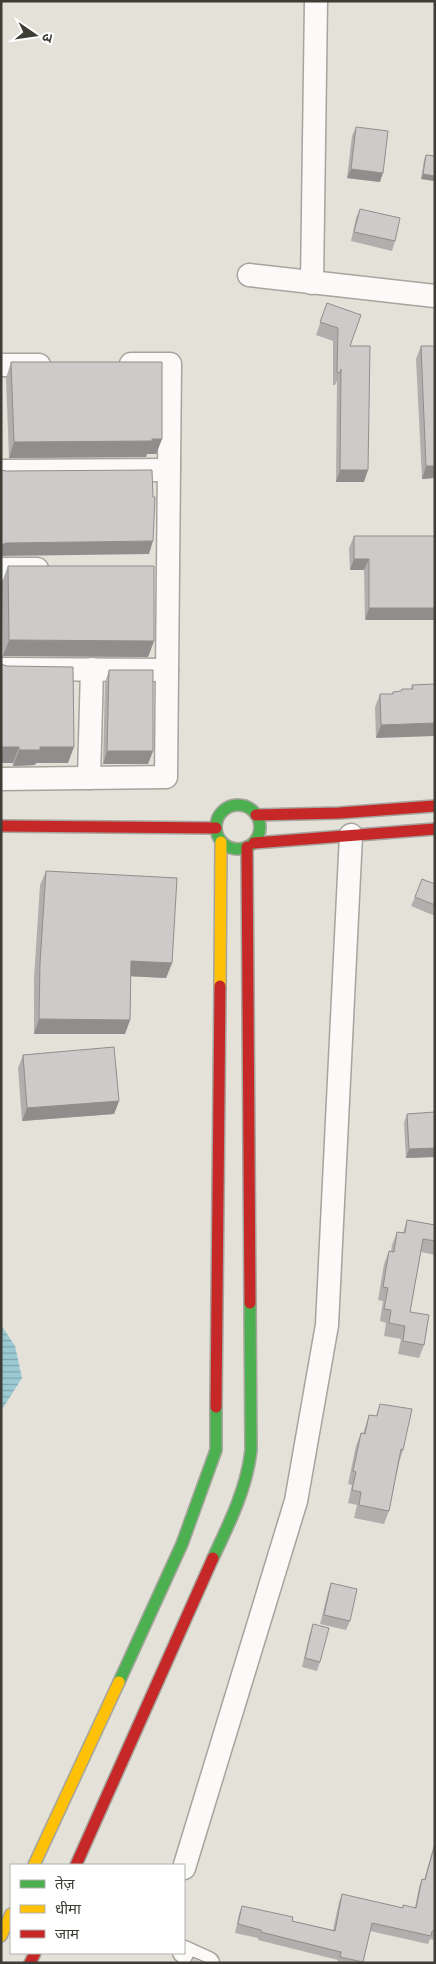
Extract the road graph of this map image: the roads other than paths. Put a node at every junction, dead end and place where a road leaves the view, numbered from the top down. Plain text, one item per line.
1 (316, 1) edge
2 (250, 275) dead end
3 (312, 283) junction
4 (435, 296) edge
5 (110, 364) edge
6 (1, 365) edge
7 (61, 365) edge
8 (169, 470) junction
9 (1, 471) edge
10 (60, 569) edge
11 (1, 570) edge
12 (1, 668) edge
13 (92, 669) junction
14 (167, 670) junction
15 (89, 778) junction
16 (1, 779) edge
17 (435, 806) edge
18 (256, 815) junction
19 (1, 826) edge
20 (216, 828) junction
21 (435, 829) edge
22 (351, 835) junction
23 (221, 842) junction
24 (250, 845) junction
25 (35, 1864) edge
26 (76, 1864) edge
27 (185, 1865) edge
28 (10, 1916) edge
29 (1, 1936) edge
30 (185, 1952) edge
31 (208, 1963) edge

1 - 3 street
2 - 3 street
3 - 4 street
5 - 8 street
6 - 7 street
8 - 9 street
8 - 14 street
10 - 11 street
12 - 13 street
13 - 14 street
13 - 15 street
14 - 15 street
15 - 16 street
17 - 18 main road
18 - 20 main road
18 - 24 main road
19 - 20 main road
20 - 23 main road
21 - 22 main road
22 - 24 main road
22 - 27 street
23 - 24 main road
23 - 25 main road
24 - 26 main road
28 - 29 main road
30 - 31 street

